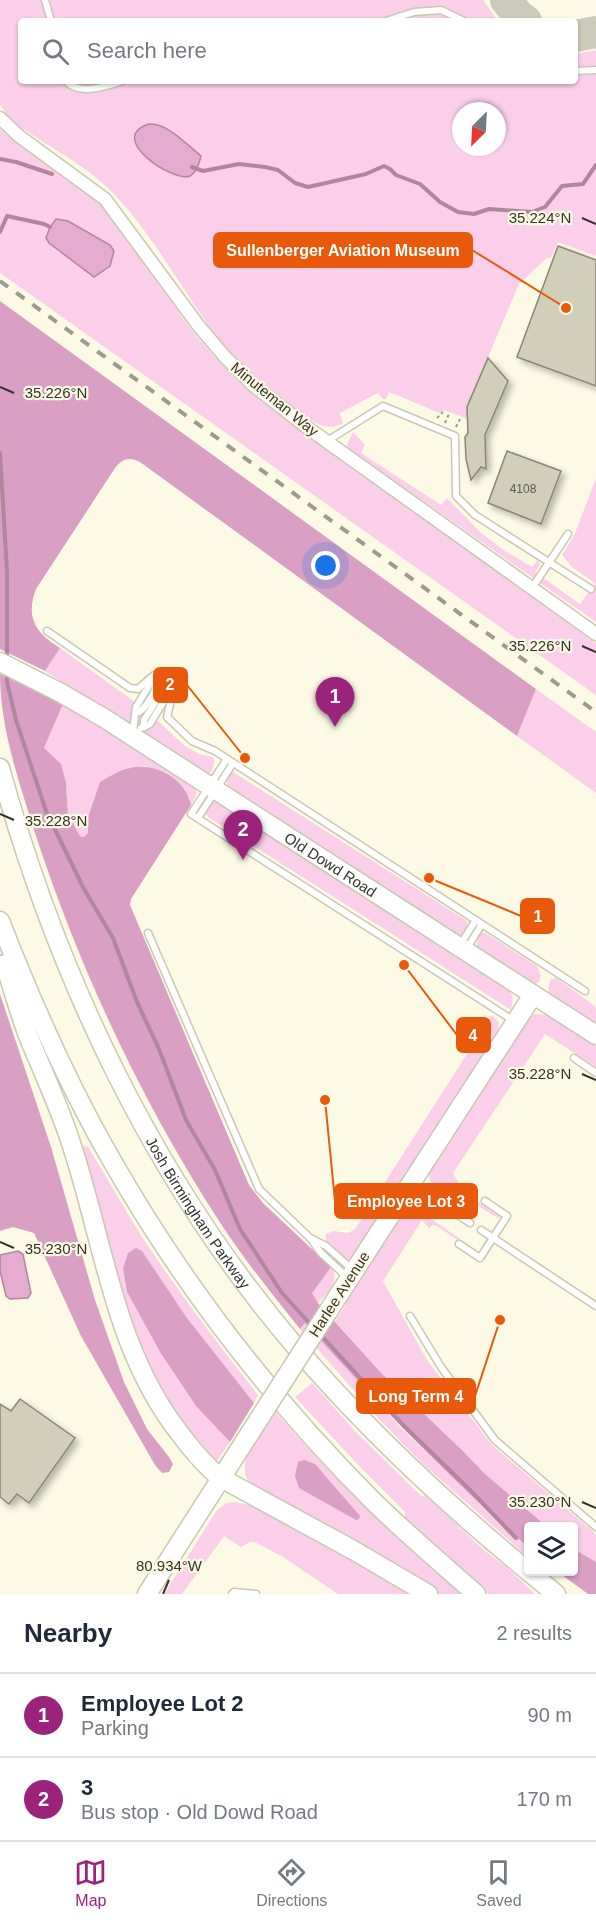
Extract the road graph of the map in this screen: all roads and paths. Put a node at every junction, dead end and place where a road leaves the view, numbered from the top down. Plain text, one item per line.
1 (45, 0) edge
2 (50, 18) edge
3 (395, 18) edge
4 (458, 18) edge
5 (596, 70) edge
6 (578, 71) edge
7 (68, 84) edge
8 (112, 84) edge
9 (0, 118) edge
10 (326, 441) junction
11 (568, 534) dead end
12 (550, 561) junction
13 (532, 588) junction
14 (591, 589) dead end
15 (47, 631) dead end
16 (596, 634) edge
17 (0, 662) edge
18 (161, 685) junction
19 (137, 731) junction
20 (227, 759) junction
21 (233, 763) junction
22 (0, 768) edge
23 (212, 788) junction
24 (198, 818) junction
25 (0, 921) edge
26 (479, 922) junction
27 (148, 933) dead end
28 (0, 949) edge
29 (462, 949) junction
30 (585, 991) dead end
31 (533, 995) junction
32 (515, 1022) junction
33 (596, 1035) edge
34 (574, 1058) dead end
35 (596, 1073) edge
36 (410, 1184) junction
37 (485, 1202) dead end
38 (470, 1223) dead end
39 (481, 1230) dead end
40 (493, 1239) junction
41 (459, 1244) dead end
42 (351, 1275) junction
43 (596, 1306) edge
44 (410, 1316) dead end
45 (221, 1478) junction
46 (596, 1527) edge
47 (524, 1567) edge
48 (535, 1576) edge
49 (147, 1594) edge
50 (232, 1594) edge
51 (254, 1594) edge
52 (428, 1594) edge
53 (476, 1594) edge
54 (556, 1594) edge

1 - 2 lane
3 - 4 lane
5 - 6 lane
7 - 8 lane
9 - 10 street, Minuteman Way
10 - 12 lane
10 - 13 street, Minuteman Way
11 - 12 lane
12 - 13 lane
12 - 14 lane
13 - 16 street, Minuteman Way
15 - 18 lane
17 - 19 main road, Old Dowd Road
18 - 19 lane
18 - 19 lane
18 - 20 lane
19 - 23 main road, Old Dowd Road
20 - 21 lane
20 - 23 lane
21 - 23 lane
21 - 26 lane
22 - 47 main road, Josh Birmingham Parkway
23 - 24 lane
23 - 24 lane
23 - 29 main road, Old Dowd Road
24 - 32 lane
25 - 53 main road
26 - 29 lane
26 - 30 lane
27 - 42 lane
28 - 45 main road
29 - 31 main road, Old Dowd Road
31 - 32 main road, Harlee Avenue
31 - 33 main road, Old Dowd Road
32 - 36 main road, Harlee Avenue
34 - 35 lane
36 - 38 lane
36 - 42 main road, Harlee Avenue
37 - 40 lane
39 - 40 lane
40 - 41 lane
40 - 43 lane
42 - 45 main road, Harlee Avenue, bridge
44 - 46 lane
45 - 49 main road, Harlee Avenue
45 - 52 main road
48 - 54 main road, Josh Birmingham Parkway
50 - 51 lane

